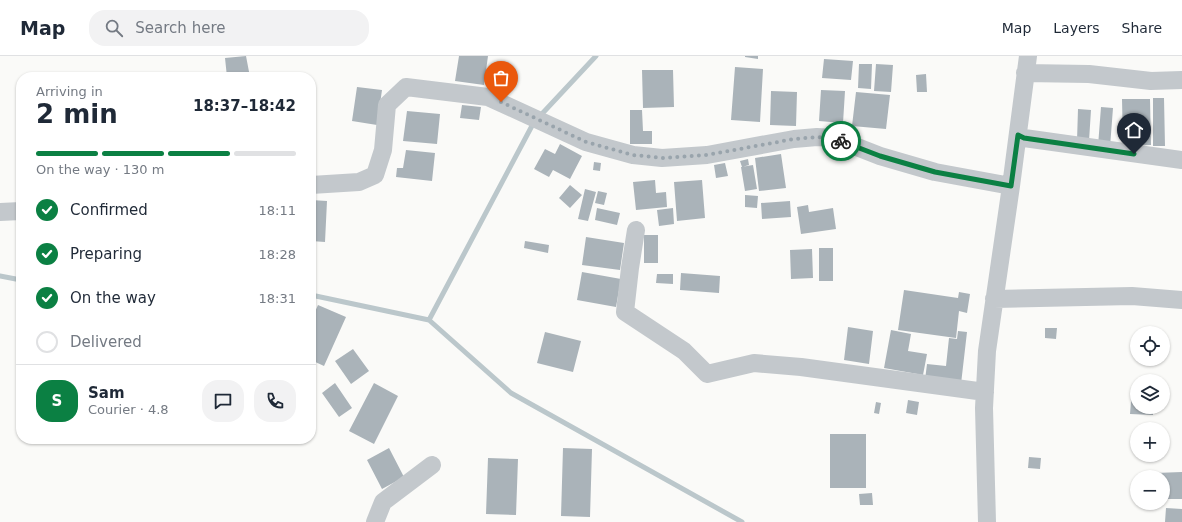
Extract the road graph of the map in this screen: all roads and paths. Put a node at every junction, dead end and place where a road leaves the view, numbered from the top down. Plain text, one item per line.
1 (1026, 64) edge
2 (1182, 80) edge
3 (1018, 135) junction
4 (1182, 160) edge
5 (316, 185) edge
6 (1011, 186) junction
7 (16, 211) edge
8 (0, 212) edge
9 (636, 230) dead end
10 (994, 299) junction
11 (1182, 300) edge
12 (985, 392) junction
13 (432, 465) dead end
14 (375, 522) edge
15 (987, 522) edge

1 - 2 street
1 - 3 street
3 - 4 street
3 - 6 street
5 - 6 street
6 - 10 street
7 - 8 street
9 - 12 street
10 - 11 street
10 - 12 street
12 - 15 street
13 - 14 street

